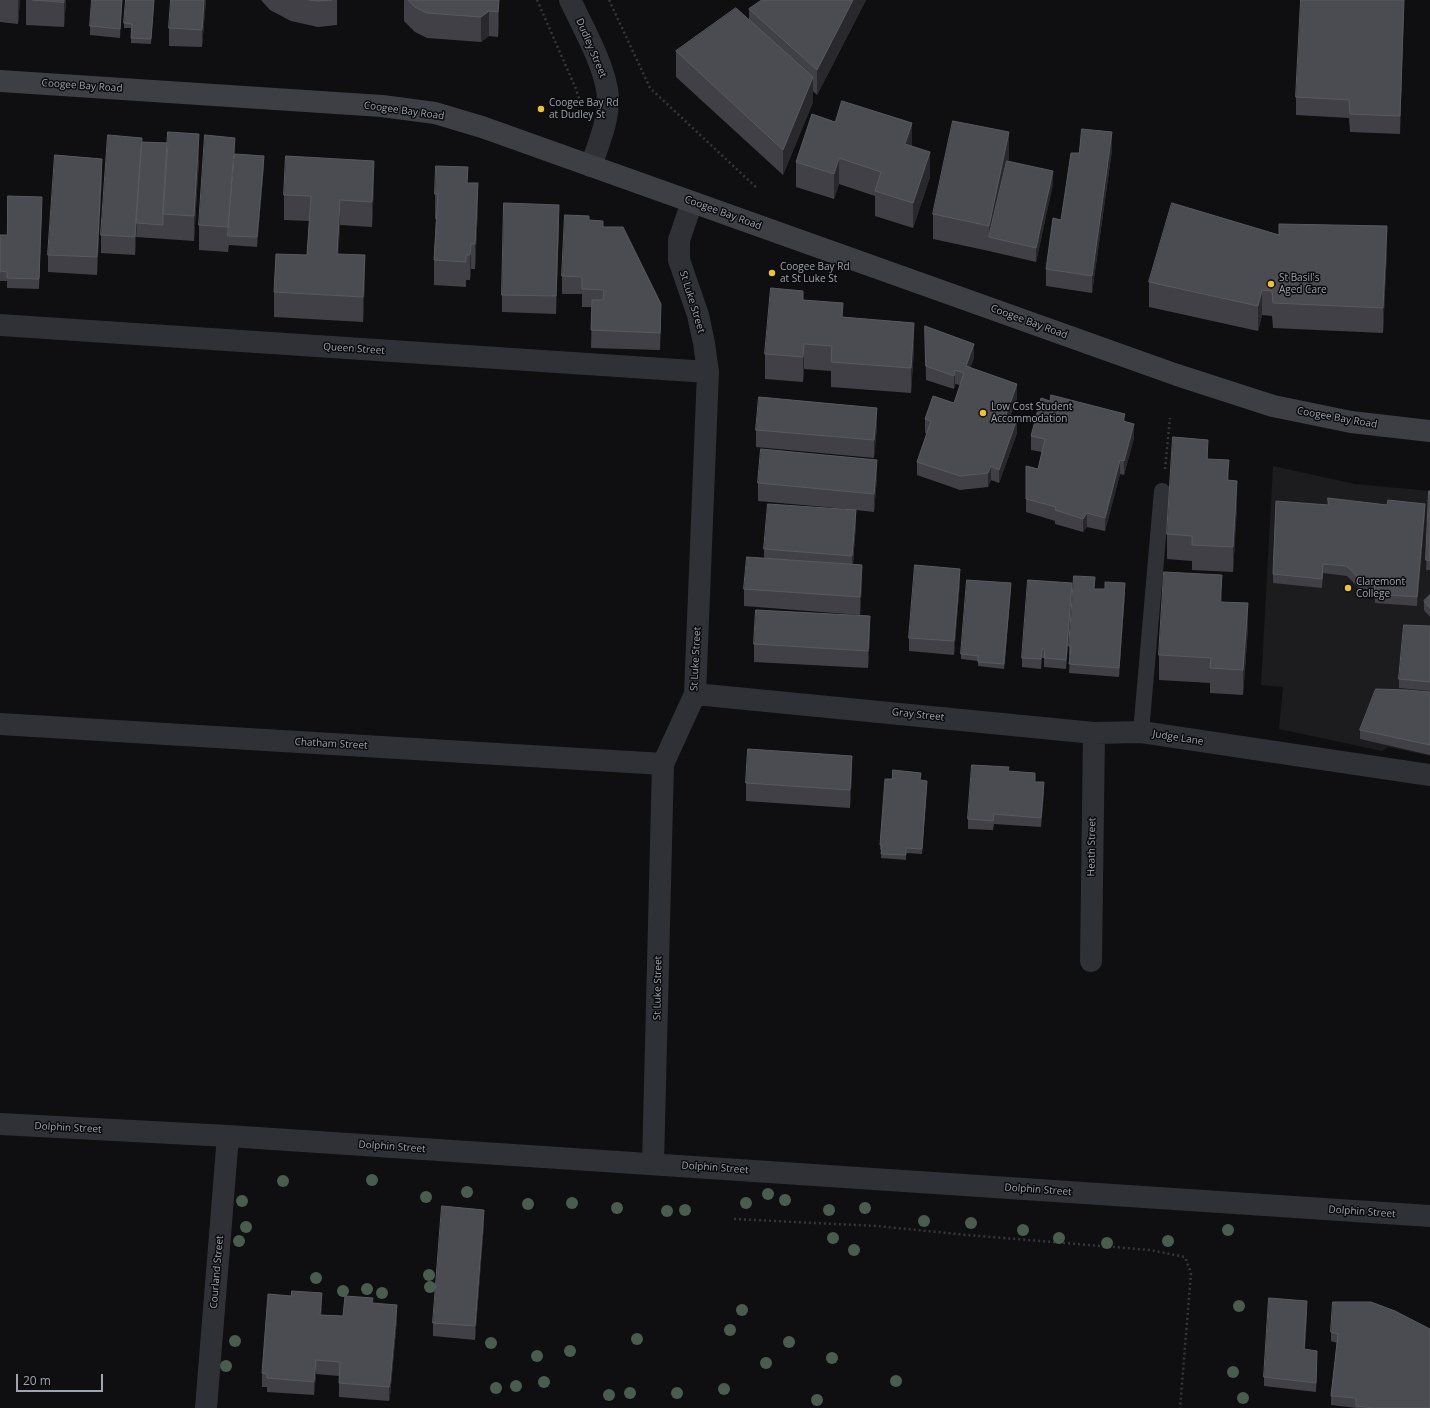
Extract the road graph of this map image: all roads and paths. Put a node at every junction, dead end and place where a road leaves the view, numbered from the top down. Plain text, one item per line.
1 (537, 0) edge
2 (570, 0) edge
3 (609, 0) edge
4 (0, 81) edge
5 (581, 106) dead end
6 (591, 166) junction
7 (758, 189) dead end
8 (692, 202) junction
9 (0, 325) edge
10 (708, 372) junction
11 (1170, 418) dead end
12 (1430, 431) edge
13 (1162, 491) joint
14 (695, 694) junction
15 (0, 724) edge
16 (1141, 732) junction
17 (1094, 733) junction
18 (663, 764) junction
19 (1430, 775) edge
20 (1091, 961) dead end
21 (0, 1124) edge
22 (228, 1136) junction
23 (654, 1164) junction
24 (1430, 1216) edge
25 (734, 1219) dead end
26 (206, 1408) edge
27 (1180, 1408) edge

1 - 5 path
2 - 6 street, Dudley Street
3 - 7 path
4 - 6 main road, Coogee Bay Road
6 - 8 main road, Coogee Bay Road
8 - 10 street, St Luke Street
8 - 12 main road, Coogee Bay Road
9 - 10 street, Queen Street
10 - 14 street, St Luke Street
11 - 13 path
13 - 16 lane, Judge Lane
14 - 17 street, Gray Street
14 - 18 street, St Luke Street
15 - 18 street, Chatham Street
16 - 17 street, Gray Street
16 - 19 street, Judge Lane
17 - 20 street, Heath Street
18 - 23 street, St Luke Street
21 - 22 street, Dolphin Street
22 - 23 street, Dolphin Street
22 - 26 street, Courland Street
23 - 24 street, Dolphin Street
25 - 27 path

